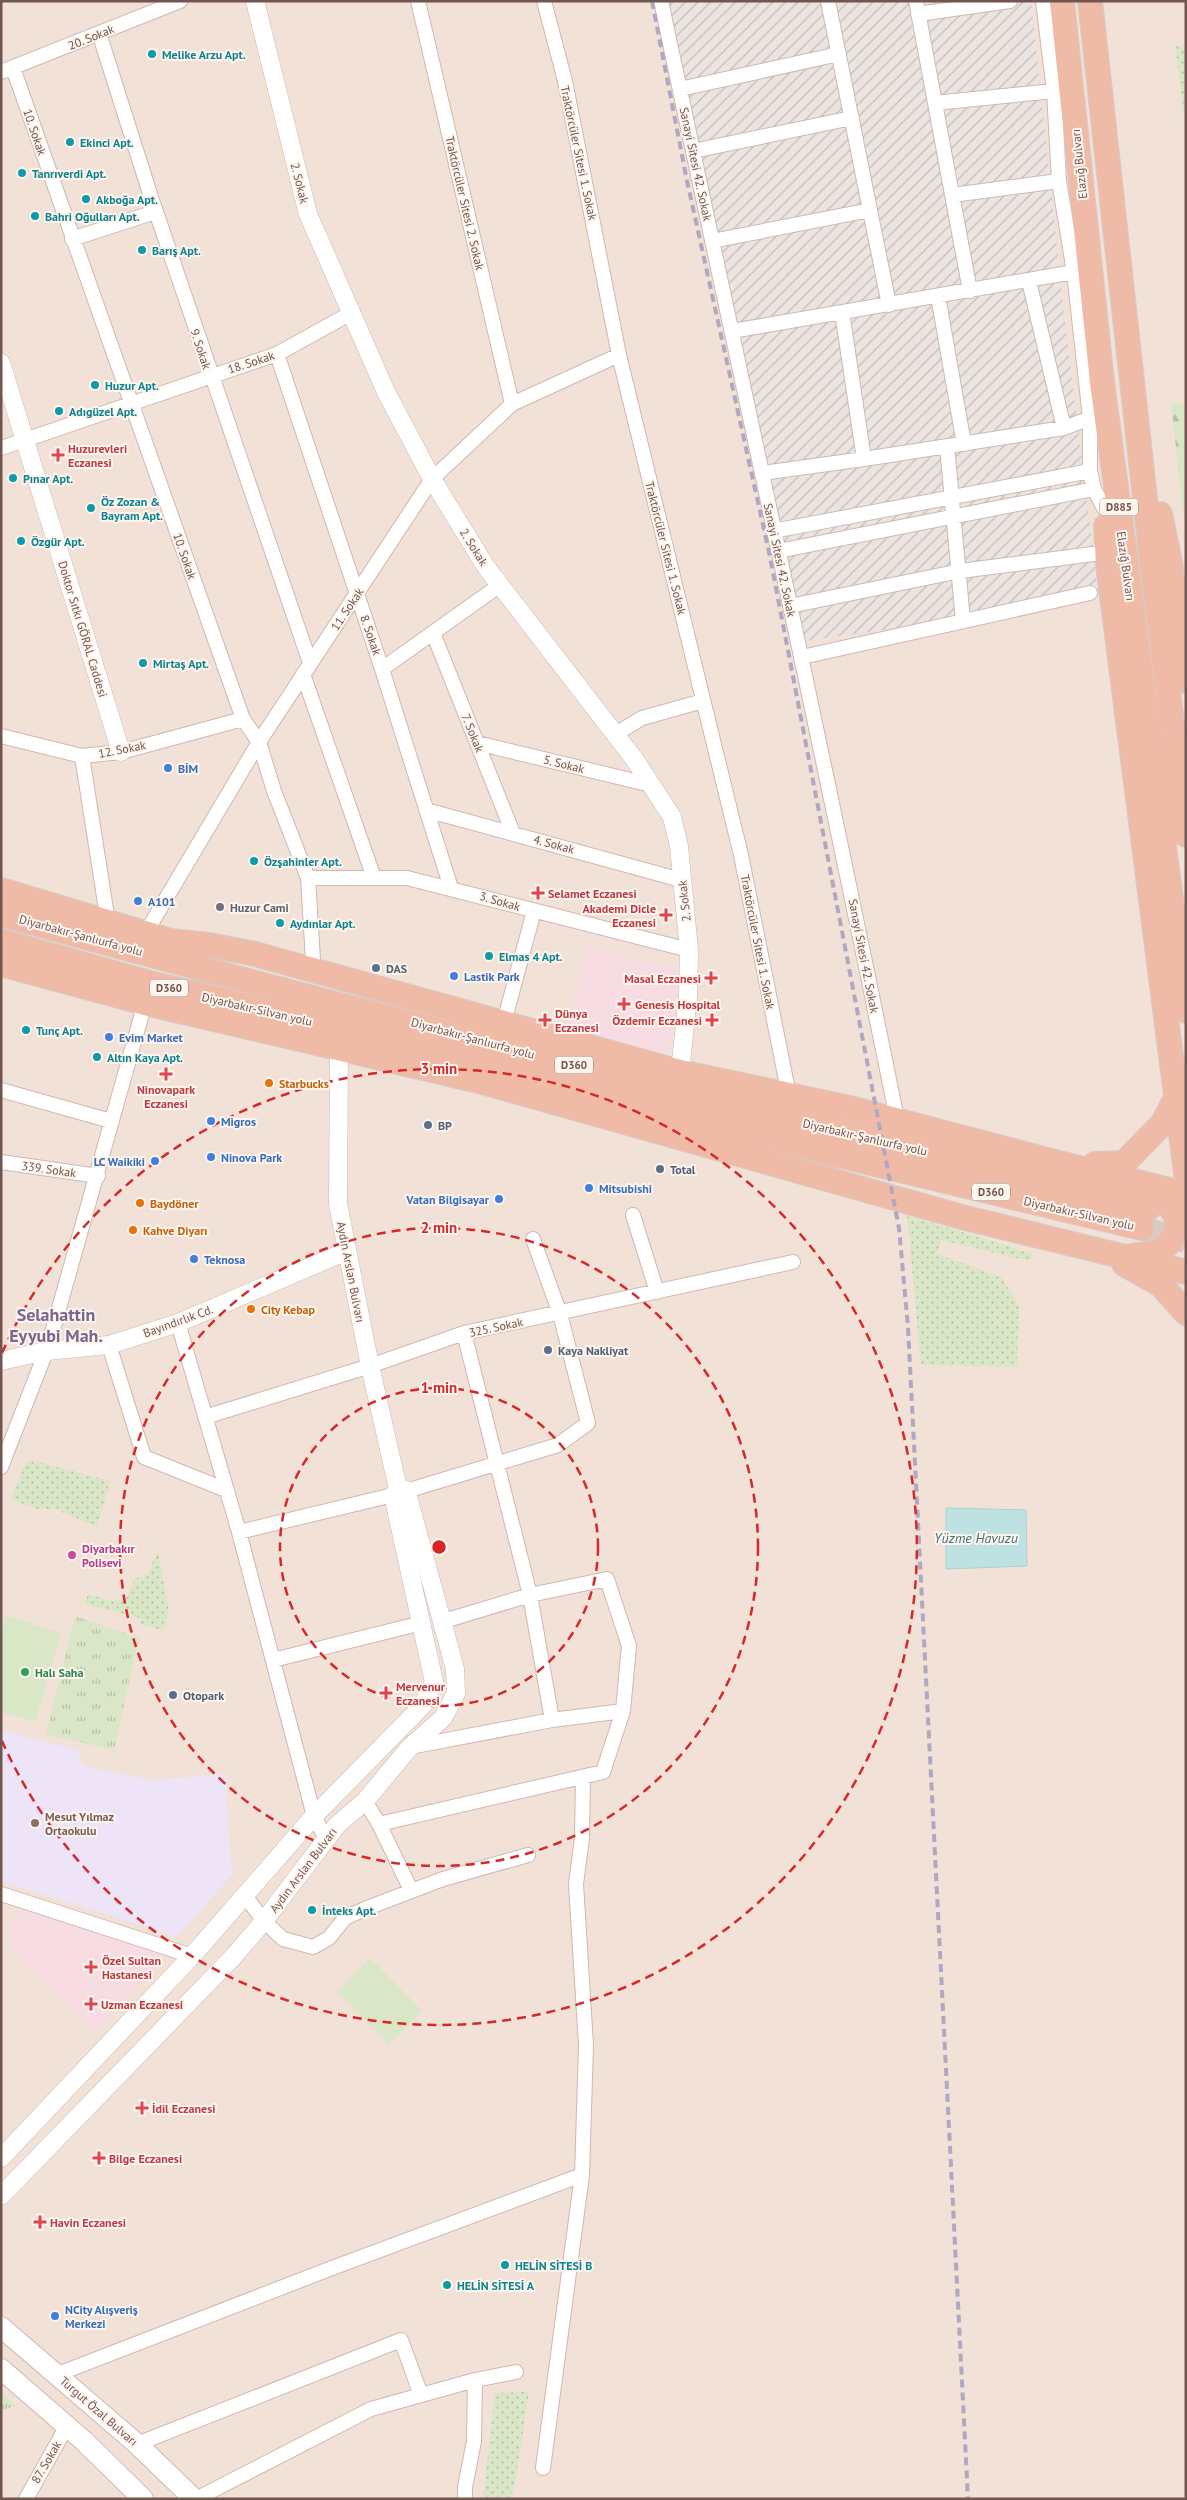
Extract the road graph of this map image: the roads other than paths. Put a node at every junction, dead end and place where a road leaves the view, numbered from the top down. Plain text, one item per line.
1 (180, 1) edge
2 (255, 1) edge
3 (418, 1) edge
4 (544, 1) edge
5 (662, 1) edge
6 (828, 1) edge
7 (1010, 1) edge
8 (1042, 1) edge
9 (1062, 1) edge
10 (1090, 1) edge
11 (917, 8) edge
12 (99, 33) junction
13 (839, 54) junction
14 (7, 70) edge
15 (680, 89) junction
16 (1054, 91) junction
17 (935, 103) junction
18 (852, 118) junction
19 (693, 151) junction
20 (1059, 181) junction
21 (952, 195) junction
22 (870, 210) junction
23 (155, 212) junction
24 (72, 239) junction
25 (712, 241) junction
26 (1074, 272) junction
27 (1029, 281) junction
28 (970, 291) junction
29 (938, 296) junction
30 (888, 305) junction
31 (353, 312) junction
32 (842, 312) junction
33 (732, 331) junction
34 (277, 354) junction
35 (619, 354) junction
36 (1, 364) edge
37 (1131, 373) junction
38 (210, 376) junction
39 (1102, 382) junction
40 (131, 403) junction
41 (512, 404) junction
42 (1090, 418) junction
43 (1064, 428) junction
44 (25, 441) junction
45 (964, 444) junction
46 (948, 446) junction
47 (1, 448) edge
48 (864, 459) junction
49 (1090, 471) junction
50 (762, 472) junction
51 (432, 480) junction
52 (953, 498) junction
53 (1099, 499) junction
54 (955, 518) junction
55 (773, 531) junction
56 (778, 551) junction
57 (1109, 552) junction
58 (960, 571) junction
59 (500, 585) junction
60 (1090, 593) dead end
61 (357, 594) junction
62 (790, 606) junction
63 (963, 621) junction
64 (433, 633) junction
65 (802, 657) junction
66 (306, 669) junction
67 (382, 669) junction
68 (1186, 681) edge
69 (703, 701) junction
70 (242, 719) junction
71 (1, 736) edge
72 (614, 736) junction
73 (259, 742) junction
74 (477, 743) junction
75 (121, 752) junction
76 (82, 756) junction
77 (651, 785) junction
78 (426, 810) junction
79 (513, 833) junction
80 (1186, 835) edge
81 (308, 878) junction
82 (374, 878) junction
83 (681, 880) junction
84 (452, 888) junction
85 (1, 890) edge
86 (534, 911) junction
87 (1, 914) edge
88 (108, 922) junction
89 (145, 934) junction
90 (1, 941) edge
91 (689, 950) junction
92 (313, 960) dead end
93 (1, 964) edge
94 (145, 1003) junction
95 (1186, 1010) edge
96 (479, 1016) junction
97 (400, 1018) junction
98 (504, 1022) junction
99 (339, 1038) junction
100 (680, 1072) junction
101 (1, 1090) edge
102 (789, 1095) junction
103 (1176, 1098) junction
104 (576, 1108) junction
105 (675, 1115) junction
106 (897, 1119) junction
107 (111, 1121) junction
108 (1, 1162) edge
109 (1063, 1164) junction
110 (1186, 1173) edge
111 (98, 1176) junction
112 (1186, 1194) edge
113 (1148, 1207) junction
114 (634, 1215) dead end
115 (533, 1239) dead end
116 (347, 1252) junction
117 (1103, 1252) junction
118 (1126, 1257) junction
119 (793, 1262) dead end
120 (1186, 1272) edge
121 (657, 1292) junction
122 (1186, 1313) edge
123 (560, 1314) junction
124 (178, 1323) junction
125 (464, 1334) junction
126 (109, 1345) junction
127 (46, 1351) junction
128 (1, 1361) edge
129 (370, 1366) junction
130 (205, 1417) junction
131 (498, 1462) junction
132 (1, 1468) edge
133 (226, 1490) junction
134 (399, 1493) junction
135 (239, 1532) junction
136 (530, 1595) junction
137 (444, 1621) junction
138 (422, 1623) junction
139 (273, 1660) junction
140 (623, 1711) junction
141 (552, 1720) junction
142 (410, 1747) junction
143 (583, 1777) junction
144 (365, 1801) junction
145 (314, 1816) junction
146 (379, 1824) junction
147 (326, 1840) junction
148 (528, 1855) dead end
149 (411, 1890) junction
150 (1, 1894) edge
151 (245, 1896) junction
152 (264, 1921) junction
153 (192, 1956) junction
154 (1, 2158) edge
155 (582, 2175) junction
156 (1, 2196) edge
157 (1, 2327) edge
158 (1, 2369) edge
159 (516, 2372) dead end
160 (58, 2374) junction
161 (476, 2380) junction
162 (421, 2395) junction
163 (67, 2426) junction
164 (138, 2444) junction
165 (543, 2468) dead end
166 (26, 2499) edge
167 (143, 2499) edge
168 (195, 2499) edge
169 (465, 2499) edge

1 - 12 street, 20. Sokak
2 - 31 street, 2. Sokak
3 - 41 street, Traktörcüler Sitesi 2. Sokak
4 - 35 street, Traktörcüler Sitesi 1. Sokak
5 - 15 street, Sanayi Sitesi 42. Sokak
6 - 13 street
7 - 11 street
8 - 16 street
9 - 39 highway, Elazığ Bulvarı / D885
10 - 37 highway, Elazığ Bulvarı / D885
11 - 17 street
12 - 14 street, 20. Sokak
12 - 23 street, 9. Sokak
13 - 15 street
13 - 18 street
14 - 24 street, 10. Sokak
15 - 19 street, Sanayi Sitesi 42. Sokak
16 - 17 street
16 - 20 street
17 - 21 street
18 - 19 street
18 - 22 street
19 - 25 street, Sanayi Sitesi 42. Sokak
20 - 21 street
20 - 26 street
21 - 28 street
22 - 25 street
22 - 30 street
23 - 24 street
23 - 38 street, 9. Sokak
24 - 40 street, 10. Sokak
25 - 33 street, Sanayi Sitesi 42. Sokak
26 - 27 street
26 - 42 street
27 - 28 street
27 - 43 street
28 - 29 street
29 - 30 street
29 - 45 street
30 - 32 street
31 - 34 street, 18. Sokak
31 - 51 street, 2. Sokak
32 - 33 street
32 - 48 street
33 - 50 street, Sanayi Sitesi 42. Sokak
34 - 38 street, 18. Sokak
34 - 61 street, 8. Sokak
35 - 41 street, 11. Sokak
35 - 69 street, Traktörcüler Sitesi 1. Sokak
36 - 44 street, Doktor Sıtkı GÖRAL Caddesi
37 - 68 highway
37 - 80 highway, Elazığ Bulvarı / D885
38 - 40 street, 18. Sokak
38 - 66 street, 9. Sokak
39 - 53 highway
39 - 95 highway, Elazığ Bulvarı / D885
40 - 44 street, 18. Sokak
40 - 70 street, 10. Sokak
41 - 51 street, 11. Sokak
42 - 43 street
42 - 49 street
43 - 45 street
44 - 47 street, 18. Sokak
44 - 75 street, Doktor Sıtkı GÖRAL Caddesi
45 - 46 street
46 - 48 street
46 - 52 street
48 - 50 street
49 - 52 street
49 - 53 street
50 - 55 street, Sanayi Sitesi 42. Sokak
51 - 59 street, 2. Sokak
51 - 61 street, 11. Sokak
52 - 54 street
52 - 55 street
53 - 54 street
53 - 57 highway
54 - 56 street
54 - 58 street
55 - 56 street, Sanayi Sitesi 42. Sokak
56 - 62 street, Sanayi Sitesi 42. Sokak
57 - 58 street
57 - 103 highway
58 - 62 street
58 - 63 street
59 - 64 street
59 - 72 street, 2. Sokak
60 - 63 street
61 - 66 street, 11. Sokak
61 - 67 street, 8. Sokak
62 - 65 street, Sanayi Sitesi 42. Sokak
63 - 65 street
64 - 67 street
64 - 74 street, 7. Sokak
65 - 106 street, Sanayi Sitesi 42. Sokak
66 - 73 street, 11. Sokak
66 - 82 street, 9. Sokak
67 - 78 street, 8. Sokak
69 - 72 street
69 - 102 street, Traktörcüler Sitesi 1. Sokak
70 - 73 street, 10. Sokak
70 - 75 street, 12. Sokak
71 - 76 street, 12. Sokak
72 - 77 street, 2. Sokak
73 - 81 street, 10. Sokak
73 - 89 street, 11. Sokak
74 - 77 street, 5. Sokak
74 - 79 street, 7. Sokak
75 - 76 street, 12. Sokak
76 - 88 street
77 - 83 street, 2. Sokak
78 - 79 street, 4. Sokak
78 - 84 street, 8. Sokak
79 - 83 street, 4. Sokak
81 - 82 street, 3. Sokak
81 - 92 street, 10. Sokak
82 - 84 street, 3. Sokak
83 - 91 street, 2. Sokak
84 - 86 street, 3. Sokak
85 - 88 highway
86 - 91 street, 3. Sokak
86 - 98 street
87 - 97 highway, Diyarbakır-Şanlıurfa yolu / D360
88 - 89 highway
89 - 96 highway
90 - 99 highway, Diyarbakır-Silvan yolu / D360
91 - 100 street, 2. Sokak
93 - 94 highway
94 - 99 highway
94 - 107 street
96 - 97 main road
96 - 98 highway
97 - 113 highway, Diyarbakır-Şanlıurfa yolu / D360
98 - 100 highway
99 - 104 highway, D360
99 - 105 highway, D360
99 - 116 street, Aydın Arslan Bulvarı
100 - 102 highway
101 - 107 street
102 - 106 highway
103 - 109 highway
103 - 110 highway
104 - 105 highway
104 - 117 highway, D360
105 - 113 highway, Diyarbakır-Silvan yolu / D360
106 - 109 highway
107 - 111 street
108 - 111 street, 339. Sokak
109 - 113 highway
111 - 127 street
112 - 113 highway
113 - 118 highway
114 - 121 street
115 - 123 street
116 - 124 street, Bayındırlık Cd.
116 - 129 street, Aydın Arslan Bulvarı
117 - 118 highway, D360
117 - 122 highway
118 - 120 highway, D360
119 - 121 street, 325. Sokak
121 - 123 street, 325. Sokak
123 - 125 street, 325. Sokak
123 - 131 street
124 - 126 street, Bayındırlık Cd.
124 - 130 street
125 - 129 street, 325. Sokak
125 - 131 street
126 - 127 street, Bayındırlık Cd.
126 - 133 street
127 - 128 street, Bayındırlık Cd.
127 - 132 street
129 - 130 street, 325. Sokak
129 - 134 street, Aydın Arslan Bulvarı
130 - 133 street
131 - 134 street
131 - 136 street
133 - 135 street
134 - 135 street
134 - 137 street, Aydın Arslan Bulvarı
134 - 138 street, Aydın Arslan Bulvarı
135 - 139 street
136 - 137 street
136 - 140 street
136 - 141 street
137 - 142 street, Aydın Arslan Bulvarı
138 - 139 street
138 - 145 street, Aydın Arslan Bulvarı
139 - 145 street
140 - 141 street
140 - 143 street
141 - 142 street
142 - 144 street, Aydın Arslan Bulvarı
143 - 146 street
143 - 155 street
144 - 146 street
144 - 147 street, Aydın Arslan Bulvarı
145 - 147 street
145 - 151 street, Aydın Arslan Bulvarı
146 - 149 street
147 - 152 street, Aydın Arslan Bulvarı
148 - 149 street
149 - 152 street
150 - 153 street
151 - 152 street
151 - 153 street, Aydın Arslan Bulvarı
152 - 156 street, Aydın Arslan Bulvarı
153 - 154 street, Aydın Arslan Bulvarı
155 - 160 street
155 - 165 street
157 - 160 main road, Turgut Özal Bulvarı
158 - 163 main road
159 - 161 street
160 - 164 main road, Turgut Özal Bulvarı
161 - 162 street
161 - 169 street
162 - 164 street
162 - 168 street
163 - 166 street, 87. Sokak
163 - 167 main road
164 - 168 main road, Turgut Özal Bulvarı

